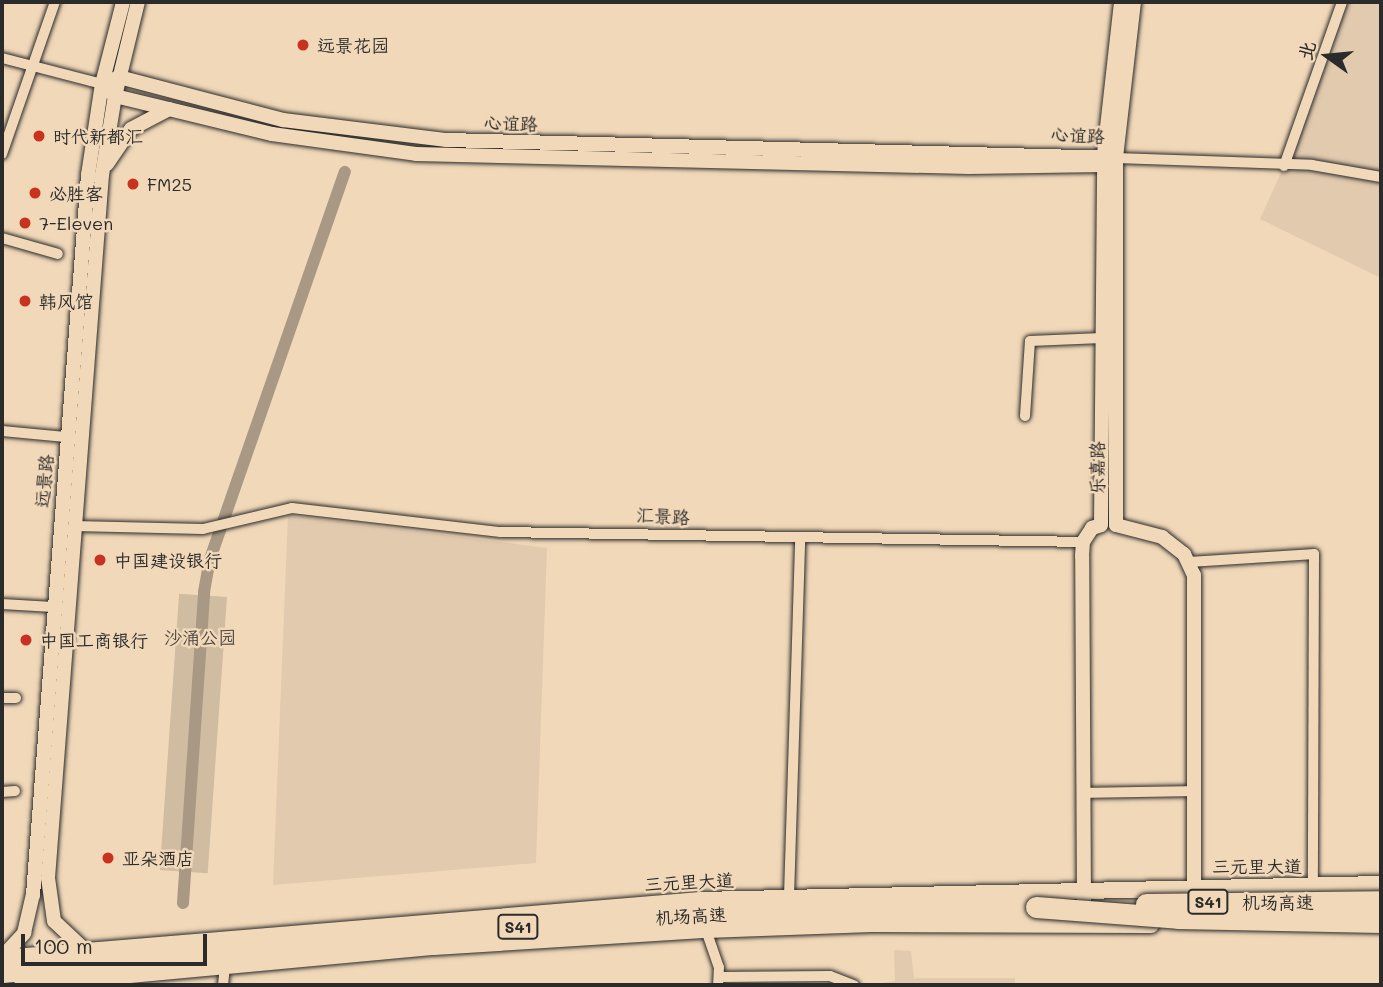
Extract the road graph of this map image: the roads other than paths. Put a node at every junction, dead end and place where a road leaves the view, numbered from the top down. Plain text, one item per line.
1 (55, 2) edge
2 (123, 2) edge
3 (138, 2) edge
4 (1121, 2) edge
5 (1134, 2) edge
6 (1342, 2) edge
7 (2, 58) edge
8 (33, 67) junction
9 (119, 77) junction
10 (102, 84) junction
11 (115, 96) junction
12 (169, 109) junction
13 (2, 154) edge
14 (1108, 159) junction
15 (1284, 166) junction
16 (102, 175) junction
17 (1381, 177) edge
18 (2, 238) edge
19 (58, 254) dead end
20 (1102, 338) junction
21 (1025, 415) dead end
22 (2, 431) edge
23 (66, 437) junction
24 (1109, 524) junction
25 (74, 526) junction
26 (800, 539) junction
27 (1083, 542) junction
28 (1191, 562) junction
29 (2, 604) edge
30 (53, 607) junction
31 (2, 698) edge
32 (16, 698) dead end
33 (15, 791) dead end
34 (1194, 791) junction
35 (2, 792) edge
36 (1083, 793) junction
37 (1313, 884) junction
38 (1381, 884) edge
39 (1194, 885) junction
40 (1083, 888) junction
41 (789, 896) junction
42 (1381, 901) edge
43 (1037, 907) junction
44 (1381, 919) edge
45 (1084, 926) junction
46 (706, 930) junction
47 (85, 950) junction
48 (2, 957) edge
49 (225, 966) junction
50 (2, 972) edge
51 (168, 978) edge
52 (718, 981) edge
53 (22, 985) edge
54 (223, 985) edge
55 (854, 985) edge

1 - 8 street
2 - 10 street, 远景路
3 - 9 street, 远景路
4 - 14 street, 乐嘉路
5 - 14 street, 乐嘉路
6 - 15 street
7 - 8 street
8 - 10 street
8 - 13 street
9 - 10 street
9 - 11 street, 远景路
9 - 14 street, 心谊路
10 - 11 street, 心谊路
10 - 23 street, 远景路
11 - 12 street, 心谊路
11 - 16 street, 远景路
12 - 14 street, 心谊路
12 - 16 street
14 - 15 street
14 - 20 street, 乐嘉路
14 - 24 street, 乐嘉路
15 - 17 street
16 - 25 street, 远景路
18 - 19 street
20 - 21 street
20 - 24 street, 乐嘉路
22 - 23 street
23 - 30 street, 远景路
24 - 27 street
24 - 28 street
25 - 26 street, 汇景路
25 - 47 street, 远景路
26 - 27 street, 汇景路
26 - 41 street
27 - 36 street
28 - 34 street
28 - 37 street
29 - 30 street
30 - 48 street, 远景路
31 - 32 street
33 - 35 street
34 - 36 street
34 - 39 street
36 - 40 street
37 - 38 main road, 三元里大道
37 - 39 main road, 三元里大道
39 - 40 main road, 三元里大道
40 - 43 main road, 三元里大道
40 - 45 street
41 - 43 main road, 三元里大道
41 - 47 main road, 三元里大道
42 - 43 highway, 机场高速 / S41, bridge
43 - 44 highway, bridge
43 - 45 main road, 三元里大道
43 - 46 main road, 三元里大道
43 - 50 highway, 机场高速 / S41
44 - 45 main road, 三元里大道
46 - 49 main road, 三元里大道
46 - 52 street
47 - 48 main road, 三元里大道
49 - 51 main road, 三元里大道
49 - 54 street
51 - 53 main road, 三元里大道
52 - 55 street

